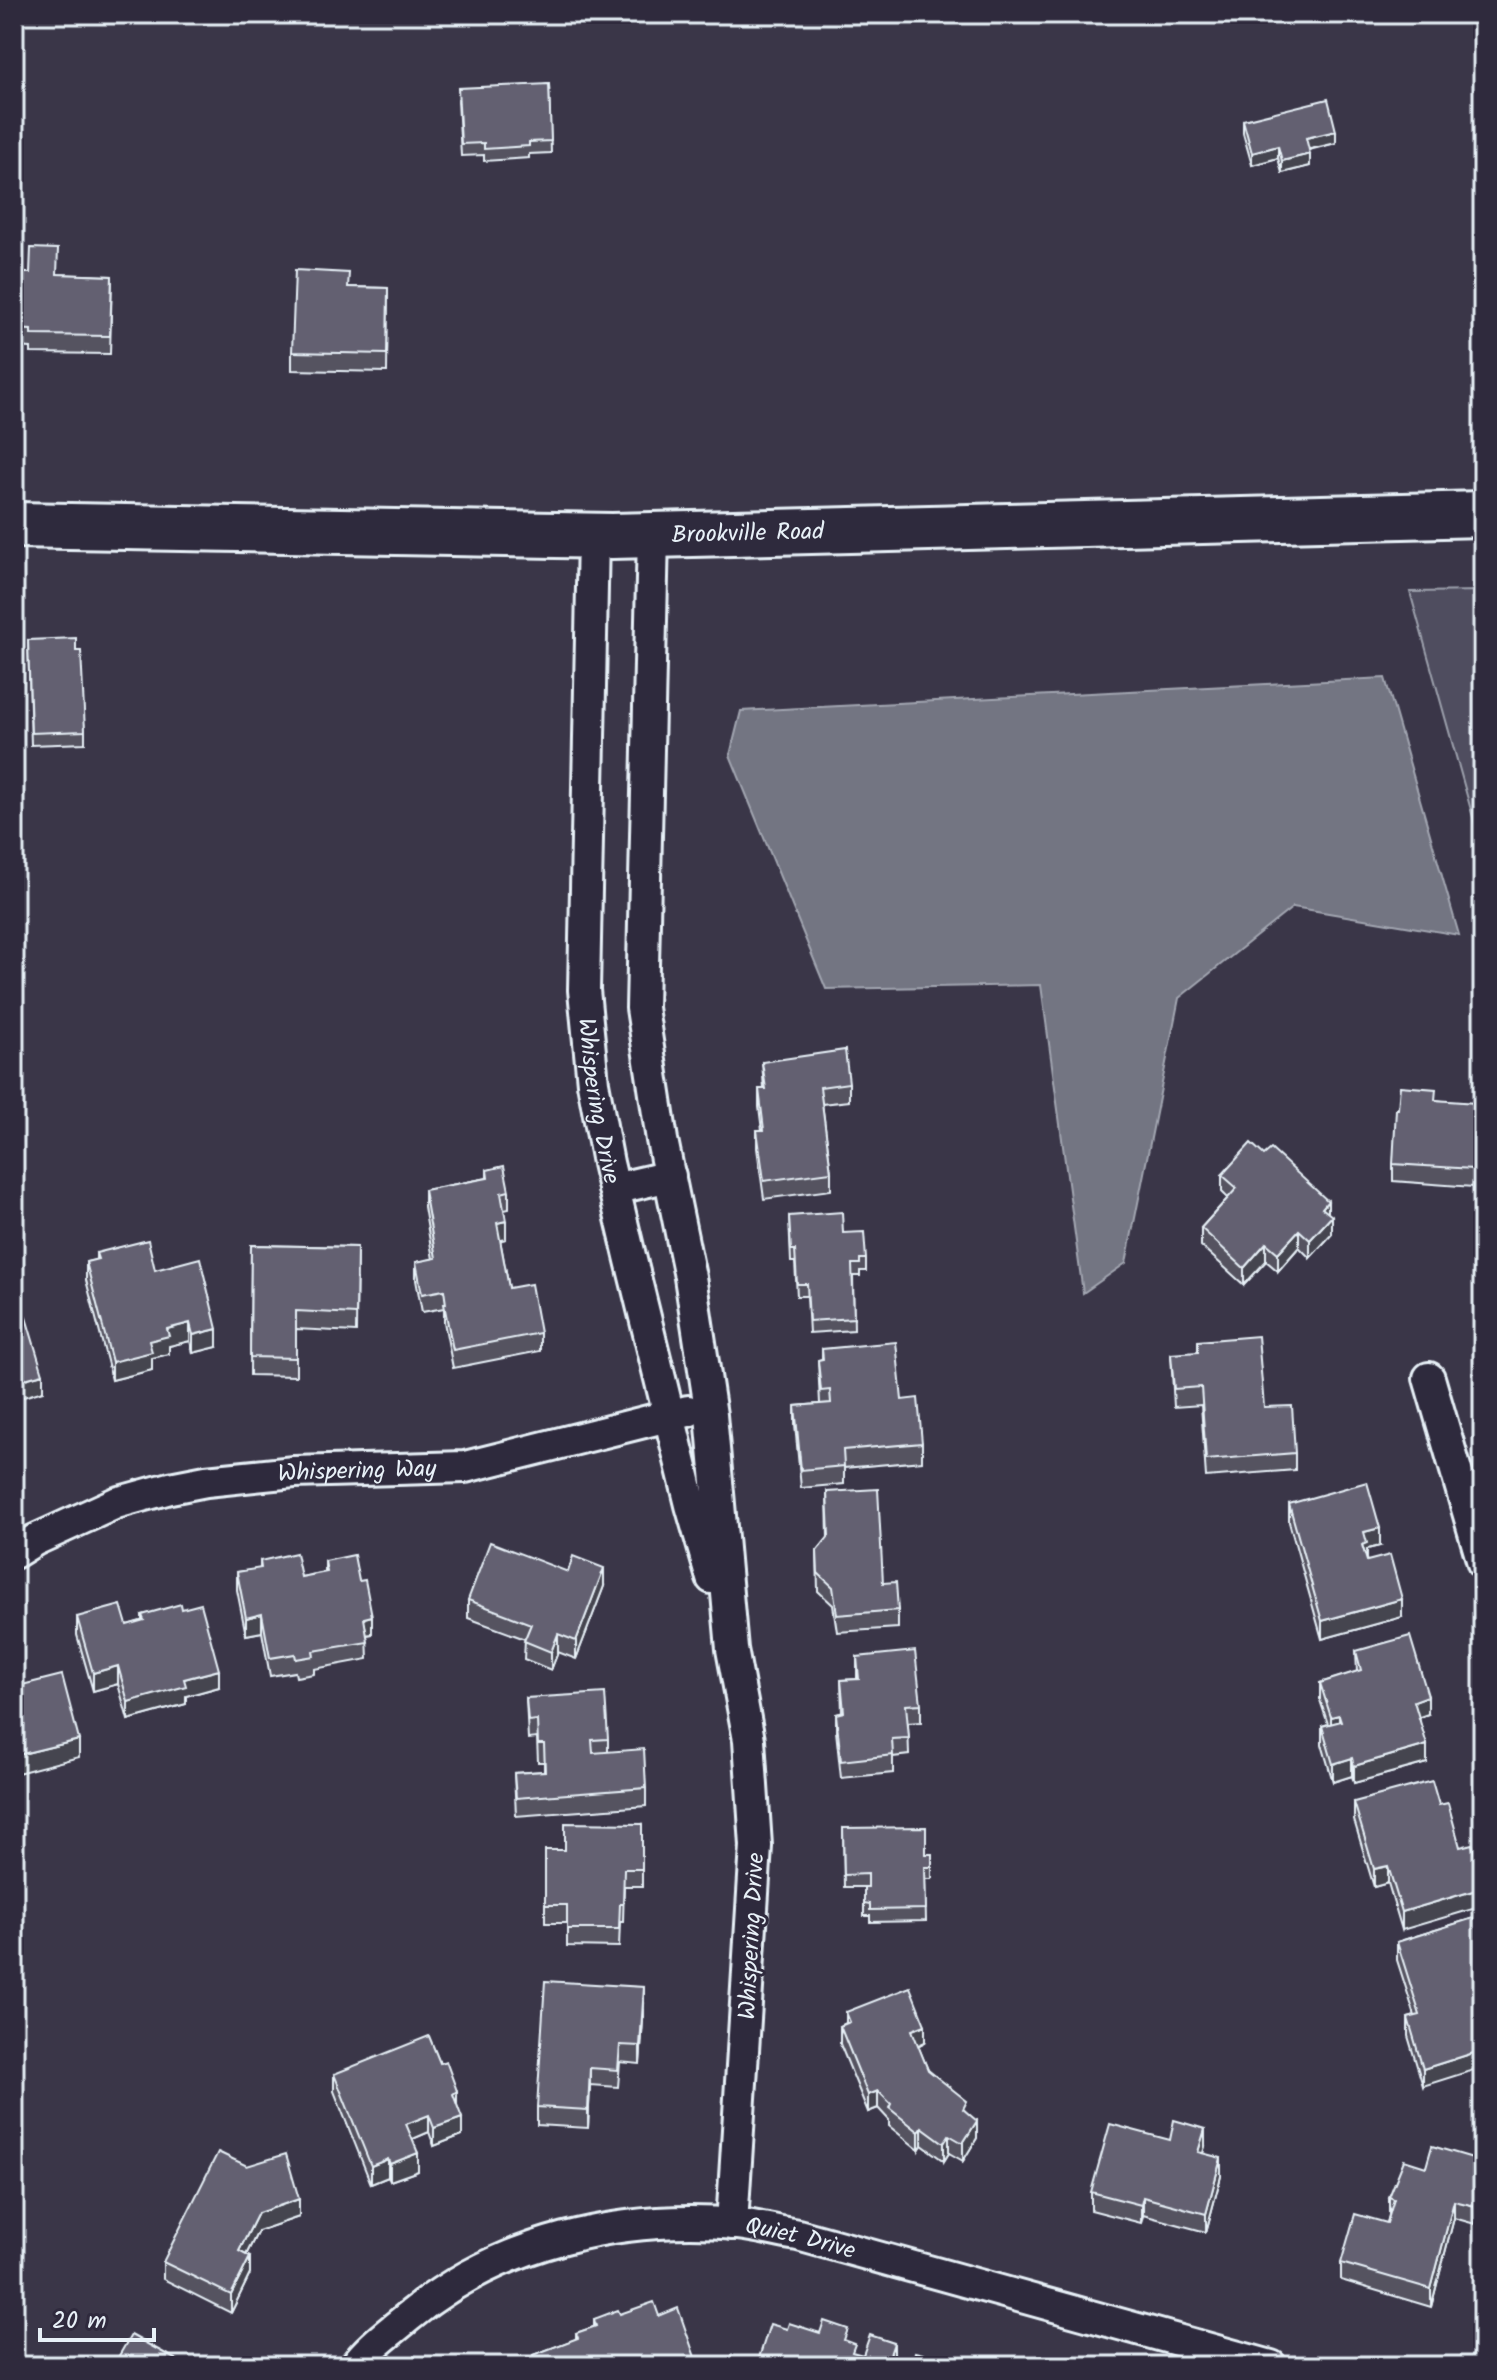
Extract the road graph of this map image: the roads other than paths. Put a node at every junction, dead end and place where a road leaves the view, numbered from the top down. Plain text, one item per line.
1 (1483, 514) edge
2 (14, 525) edge
3 (653, 535) junction
4 (593, 536) junction
5 (670, 1176) junction
6 (614, 1189) junction
7 (1429, 1378) dead end
8 (709, 1406) junction
9 (670, 1416) junction
10 (14, 1553) edge
11 (1483, 1563) edge
12 (732, 1649) junction
13 (732, 2224) junction
14 (355, 2366) edge
15 (1271, 2366) edge

1 - 3 main road, Brookville Road
2 - 4 main road, Brookville Road
3 - 4 main road, Brookville Road
3 - 5 street, Whispering Drive
4 - 6 street, Whispering Drive
5 - 6 street
5 - 8 street, Whispering Drive
6 - 9 street, Whispering Drive
7 - 11 street
8 - 9 street, Whispering Way
8 - 12 street, Whispering Drive
9 - 10 street, Whispering Way
9 - 12 street, Whispering Drive
12 - 13 street, Whispering Drive
13 - 14 street, Quiet Drive
13 - 15 street, Quiet Drive

